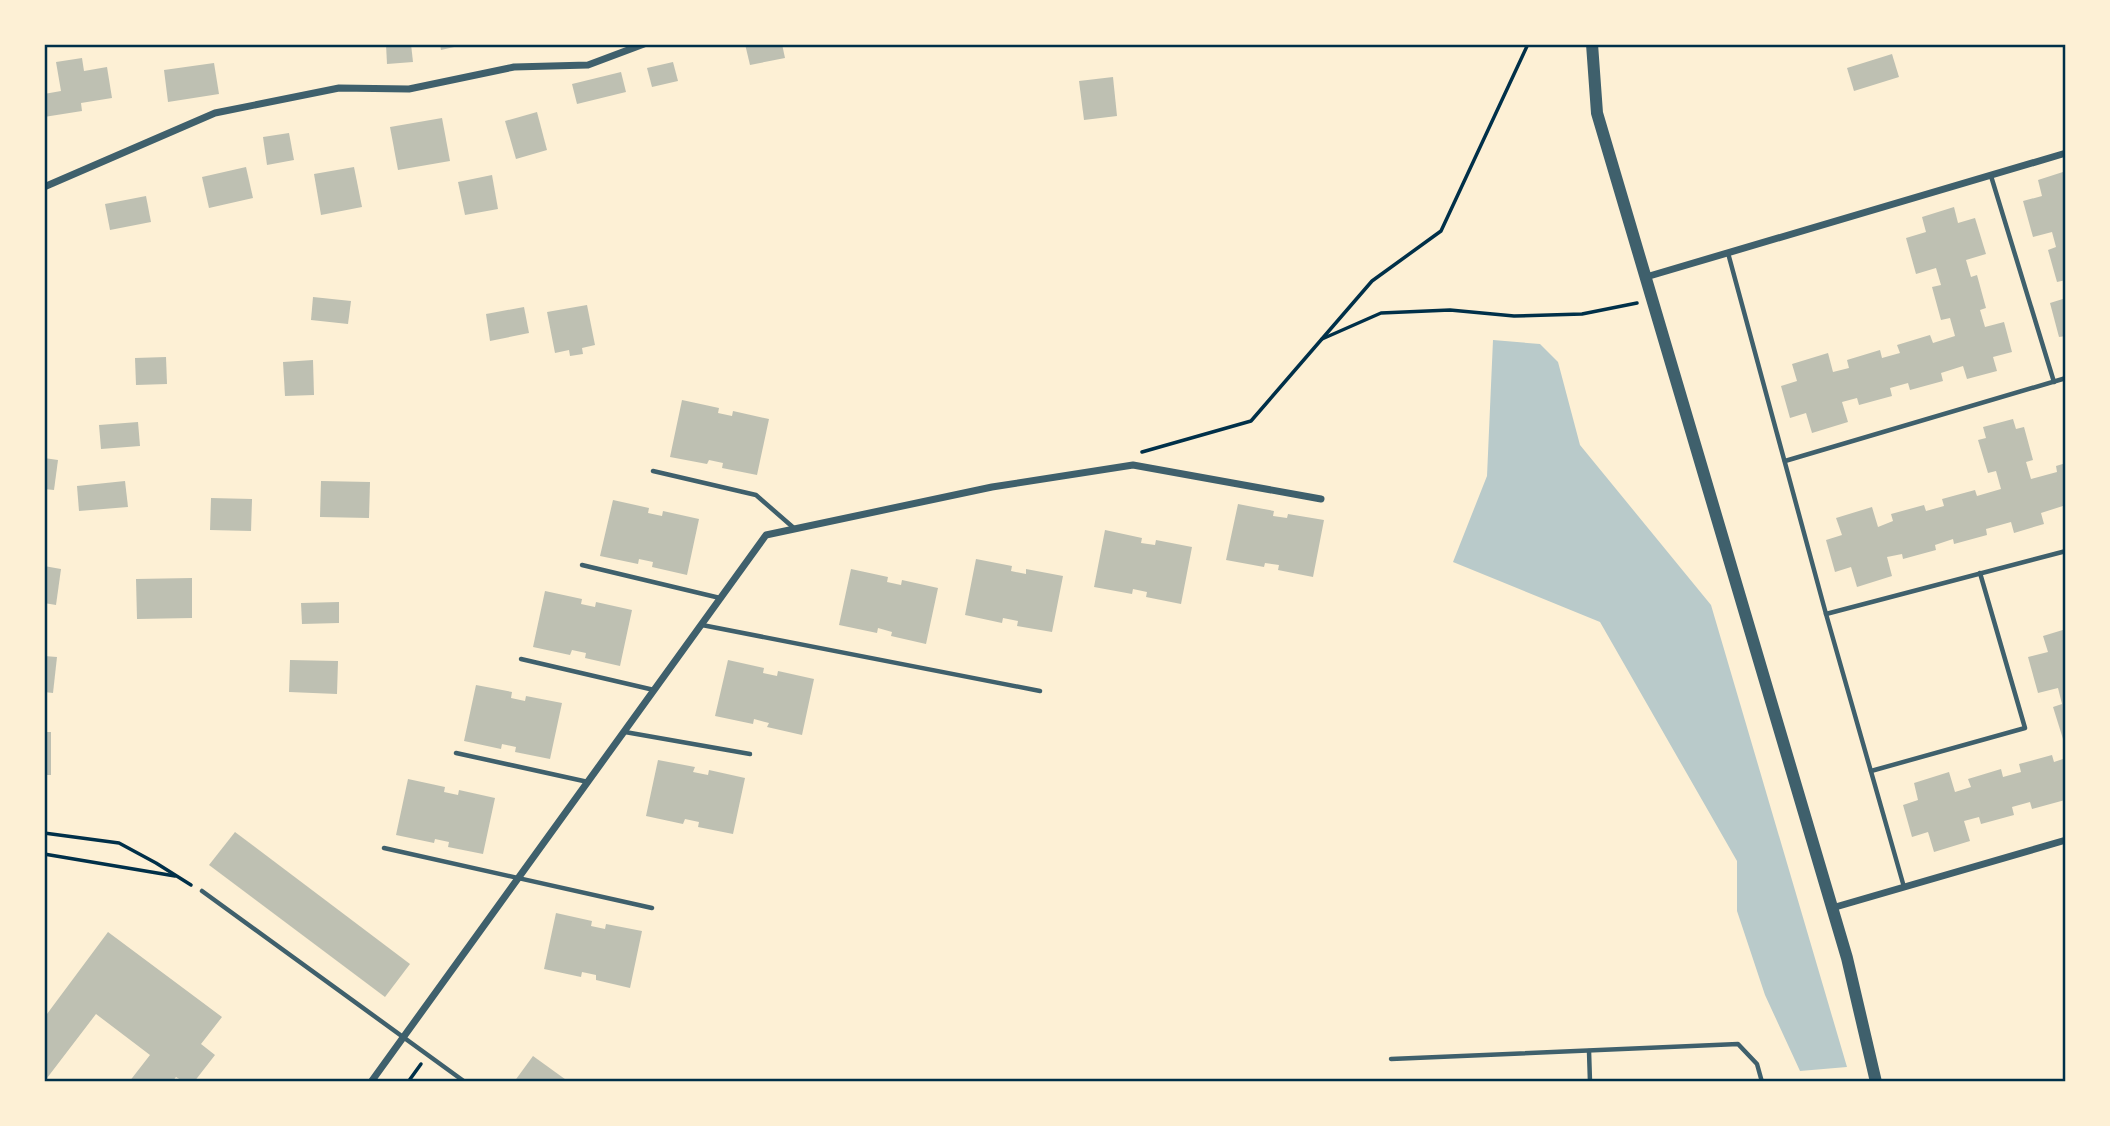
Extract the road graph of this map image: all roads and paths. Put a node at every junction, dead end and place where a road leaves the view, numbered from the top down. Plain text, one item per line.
1 (644, 44) edge
2 (1528, 44) edge
3 (1591, 44) edge
4 (2066, 153) edge
5 (1991, 176) junction
6 (44, 187) edge
7 (1728, 253) junction
8 (1646, 276) junction
9 (1653, 301) junction
10 (1319, 340) junction
11 (2066, 378) edge
12 (2053, 382) junction
13 (1140, 453) dead end
14 (1785, 461) junction
15 (653, 471) dead end
16 (1321, 499) dead end
17 (796, 530) junction
18 (2066, 551) edge
19 (582, 565) dead end
20 (1980, 573) junction
21 (721, 598) junction
22 (1826, 614) junction
23 (702, 625) junction
24 (521, 659) dead end
25 (655, 690) junction
26 (1040, 691) dead end
27 (625, 732) junction
28 (456, 753) dead end
29 (750, 754) dead end
30 (1871, 771) junction
31 (589, 782) junction
32 (44, 833) edge
33 (2066, 841) edge
34 (384, 848) dead end
35 (44, 854) edge
36 (177, 877) junction
37 (519, 878) junction
38 (1904, 887) junction
39 (202, 891) joint
40 (652, 908) dead end
41 (1832, 908) junction
42 (404, 1037) junction
43 (1589, 1051) junction
44 (428, 1055) junction
45 (1391, 1059) dead end
46 (371, 1082) edge
47 (408, 1082) edge
48 (465, 1082) edge
49 (1590, 1082) edge
50 (1762, 1082) edge
51 (1876, 1082) edge

1 - 6 street
2 - 10 path
3 - 8 street
4 - 5 street
5 - 7 street
5 - 12 lane
7 - 8 street
7 - 14 lane
8 - 9 street
9 - 10 path
9 - 41 street
10 - 13 path
11 - 12 lane
12 - 14 lane
14 - 22 lane
15 - 17 lane
16 - 17 street
17 - 21 street
18 - 20 lane
19 - 21 lane
20 - 22 lane
20 - 30 lane
21 - 23 street
22 - 30 lane
23 - 25 street
23 - 26 lane
24 - 25 lane
25 - 27 street
27 - 29 lane
27 - 31 street
28 - 31 lane
30 - 38 lane
31 - 37 street
32 - 36 path
33 - 38 street
34 - 37 lane
35 - 36 path
36 - 39 path
37 - 40 lane
37 - 42 street
38 - 41 street
39 - 42 lane
41 - 51 street
42 - 44 lane
42 - 46 street
43 - 45 lane
43 - 49 lane
43 - 50 lane
44 - 47 path
44 - 48 lane

